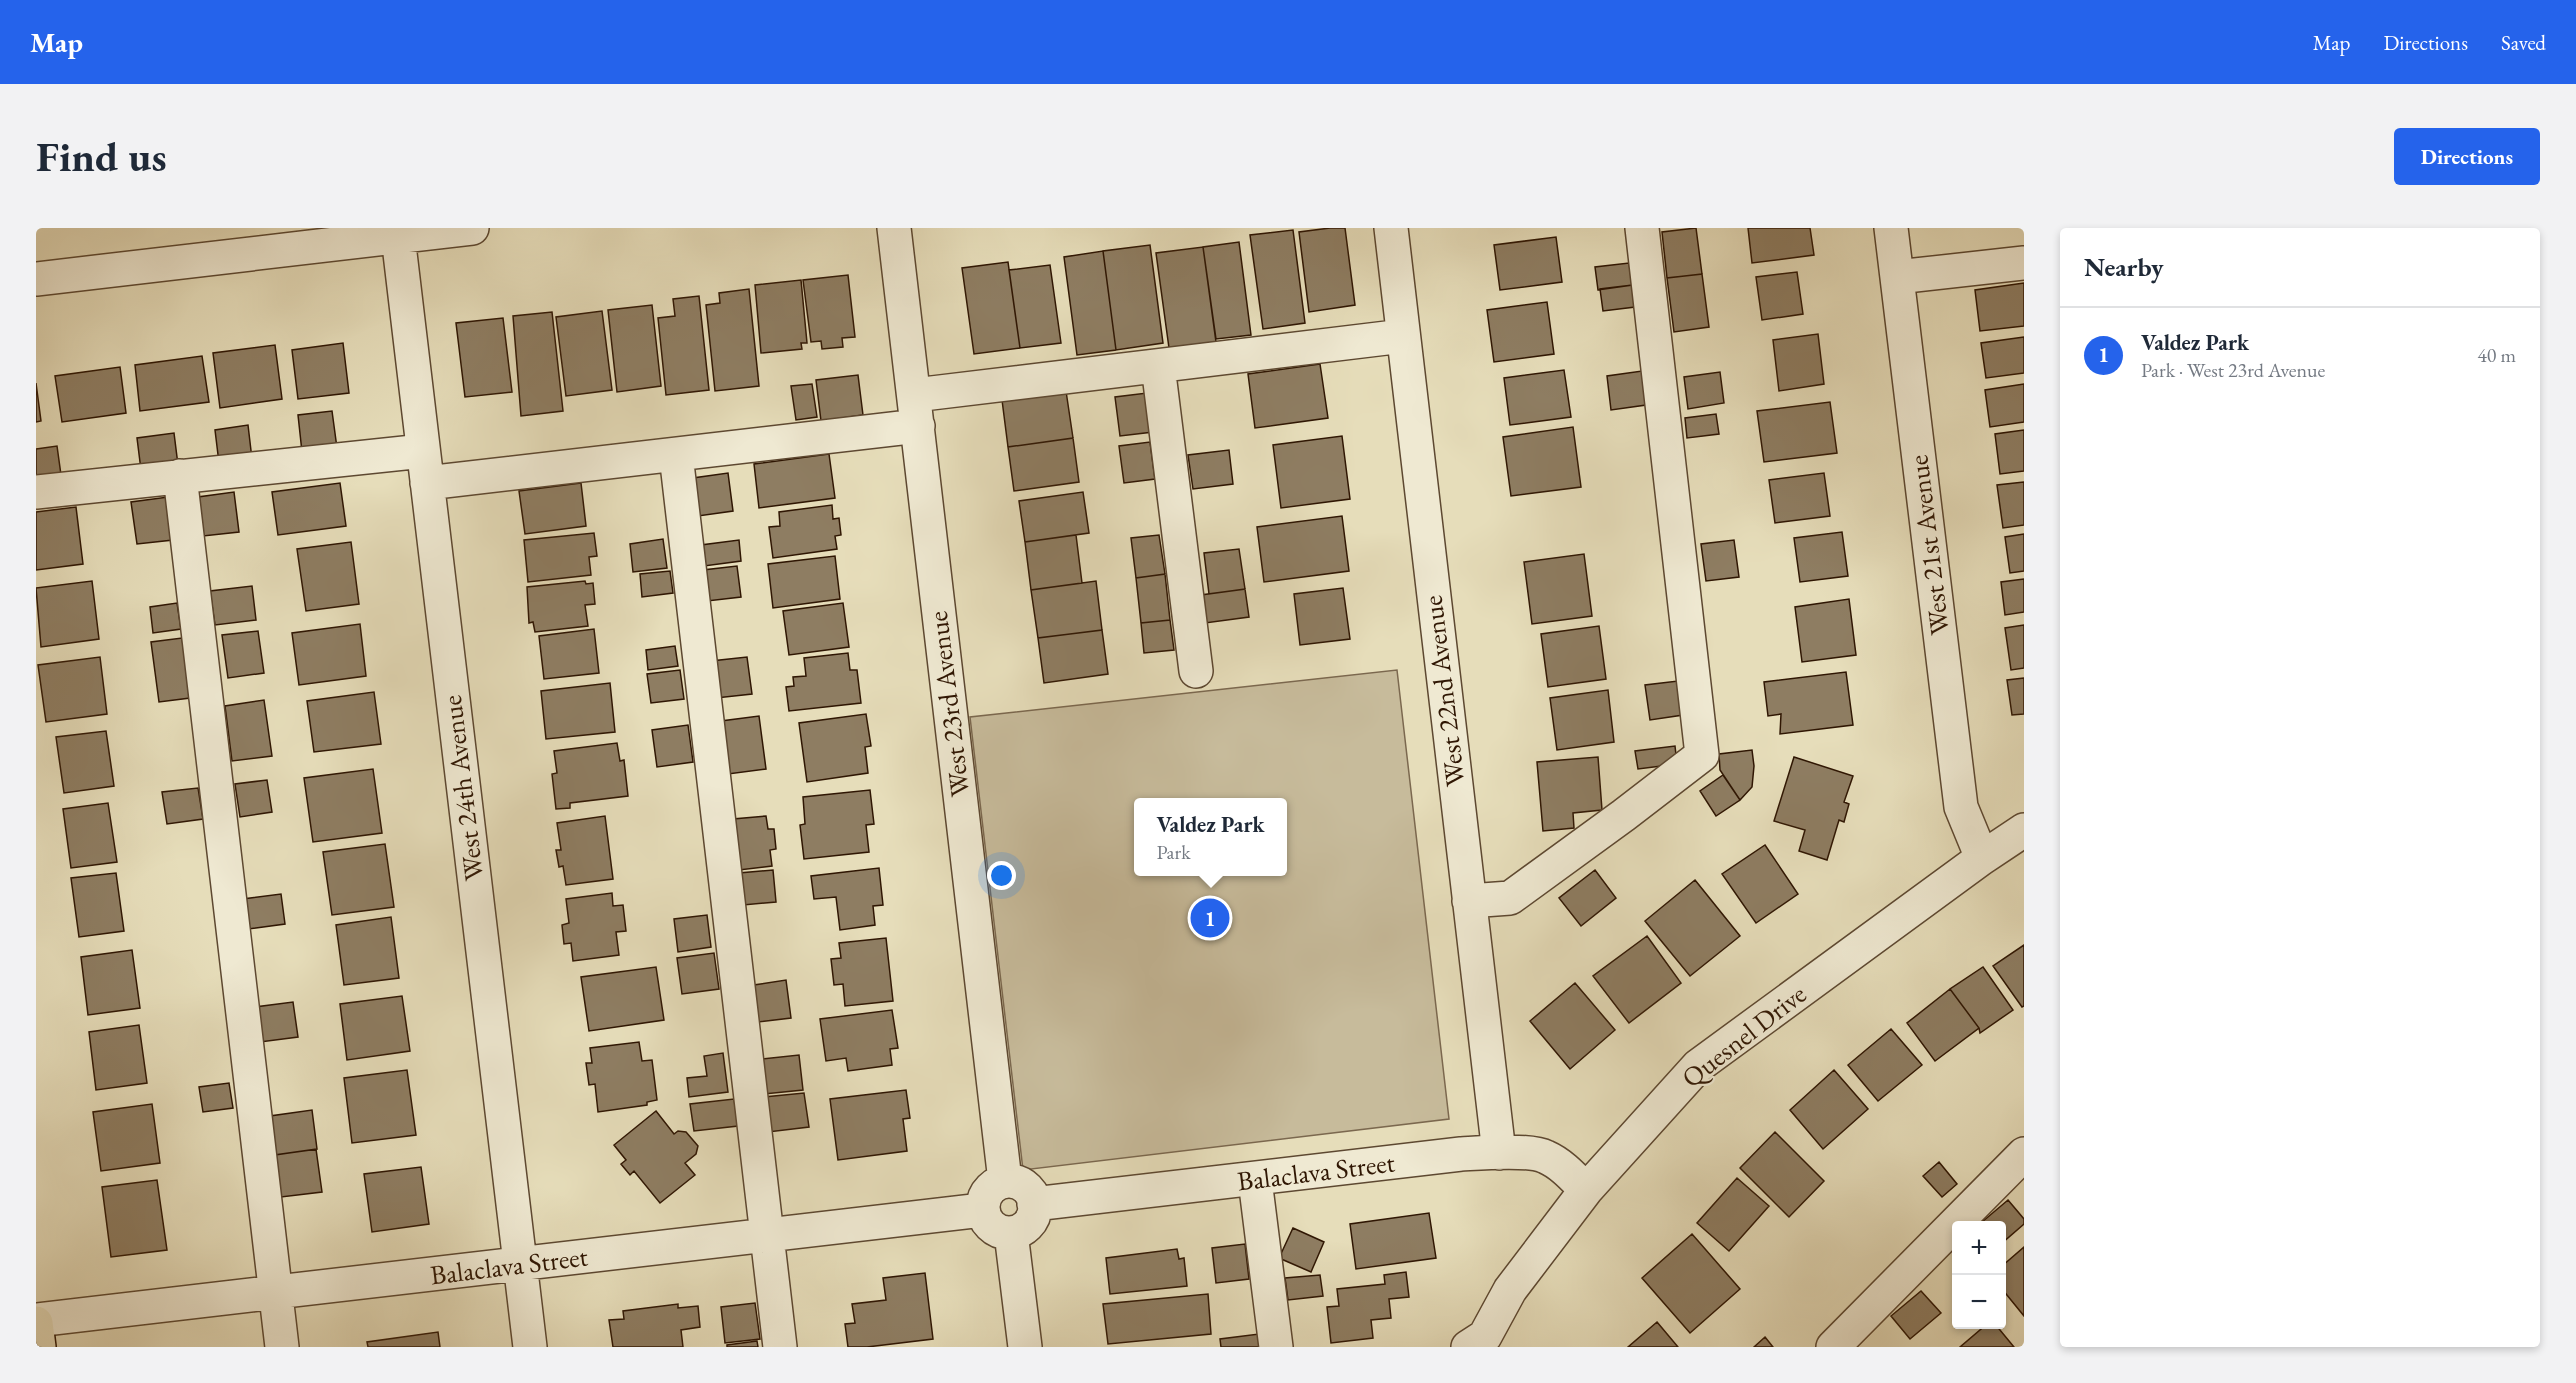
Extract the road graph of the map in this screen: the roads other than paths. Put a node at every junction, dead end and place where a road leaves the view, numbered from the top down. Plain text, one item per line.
1 (472, 228) edge
2 (894, 228) edge
3 (1391, 228) edge
4 (1642, 228) edge
5 (1891, 228) edge
6 (398, 232) edge
7 (2024, 262) edge
8 (1897, 277) junction
9 (36, 279) edge
10 (1403, 336) junction
11 (1158, 366) junction
12 (916, 410) junction
13 (423, 451) junction
14 (676, 454) junction
15 (180, 476) junction
16 (427, 483) junction
17 (36, 492) edge
18 (1196, 671) dead end
19 (2024, 830) edge
20 (1982, 858) junction
21 (1469, 901) junction
22 (1499, 1153) junction
23 (2024, 1154) edge
24 (1005, 1180) junction
25 (1254, 1180) junction
26 (1586, 1190) junction
27 (1034, 1204) junction
28 (982, 1210) junction
29 (1011, 1233) junction
30 (767, 1236) junction
31 (520, 1264) junction
32 (275, 1293) junction
33 (36, 1321) edge
34 (1478, 1343) edge
35 (39, 1347) edge
36 (282, 1347) edge
37 (530, 1347) edge
38 (780, 1347) edge
39 (1025, 1347) edge
40 (1276, 1347) edge
41 (1833, 1347) edge

1 - 6 street
2 - 12 street, West 23rd Avenue
3 - 10 street, West 22nd Avenue
4 - 21 street
5 - 8 street, West 21st Avenue
6 - 9 street
6 - 13 street, West 24th Avenue
7 - 8 street
8 - 20 street, West 21st Avenue
10 - 11 street
10 - 21 street, West 22nd Avenue
11 - 12 street
11 - 18 street
12 - 14 street
12 - 24 street, West 23rd Avenue
13 - 15 street
13 - 16 street, West 24th Avenue
14 - 16 street
14 - 30 street
15 - 17 street
15 - 32 street
16 - 31 street, West 24th Avenue
19 - 20 street, Quesnel Drive
20 - 26 street, Quesnel Drive
21 - 22 street, West 22nd Avenue
22 - 25 street, Balaclava Street
22 - 26 street, Balaclava Street
23 - 41 street
24 - 27 street
24 - 28 street
25 - 27 street, Balaclava Street
25 - 40 street
26 - 34 street, Quesnel Drive
27 - 29 street
28 - 29 street
28 - 30 street, Balaclava Street
29 - 39 street
30 - 31 street, Balaclava Street
30 - 38 street
31 - 32 street, Balaclava Street
31 - 37 street, West 24th Avenue
32 - 33 street, Balaclava Street
32 - 36 street
33 - 35 main road

